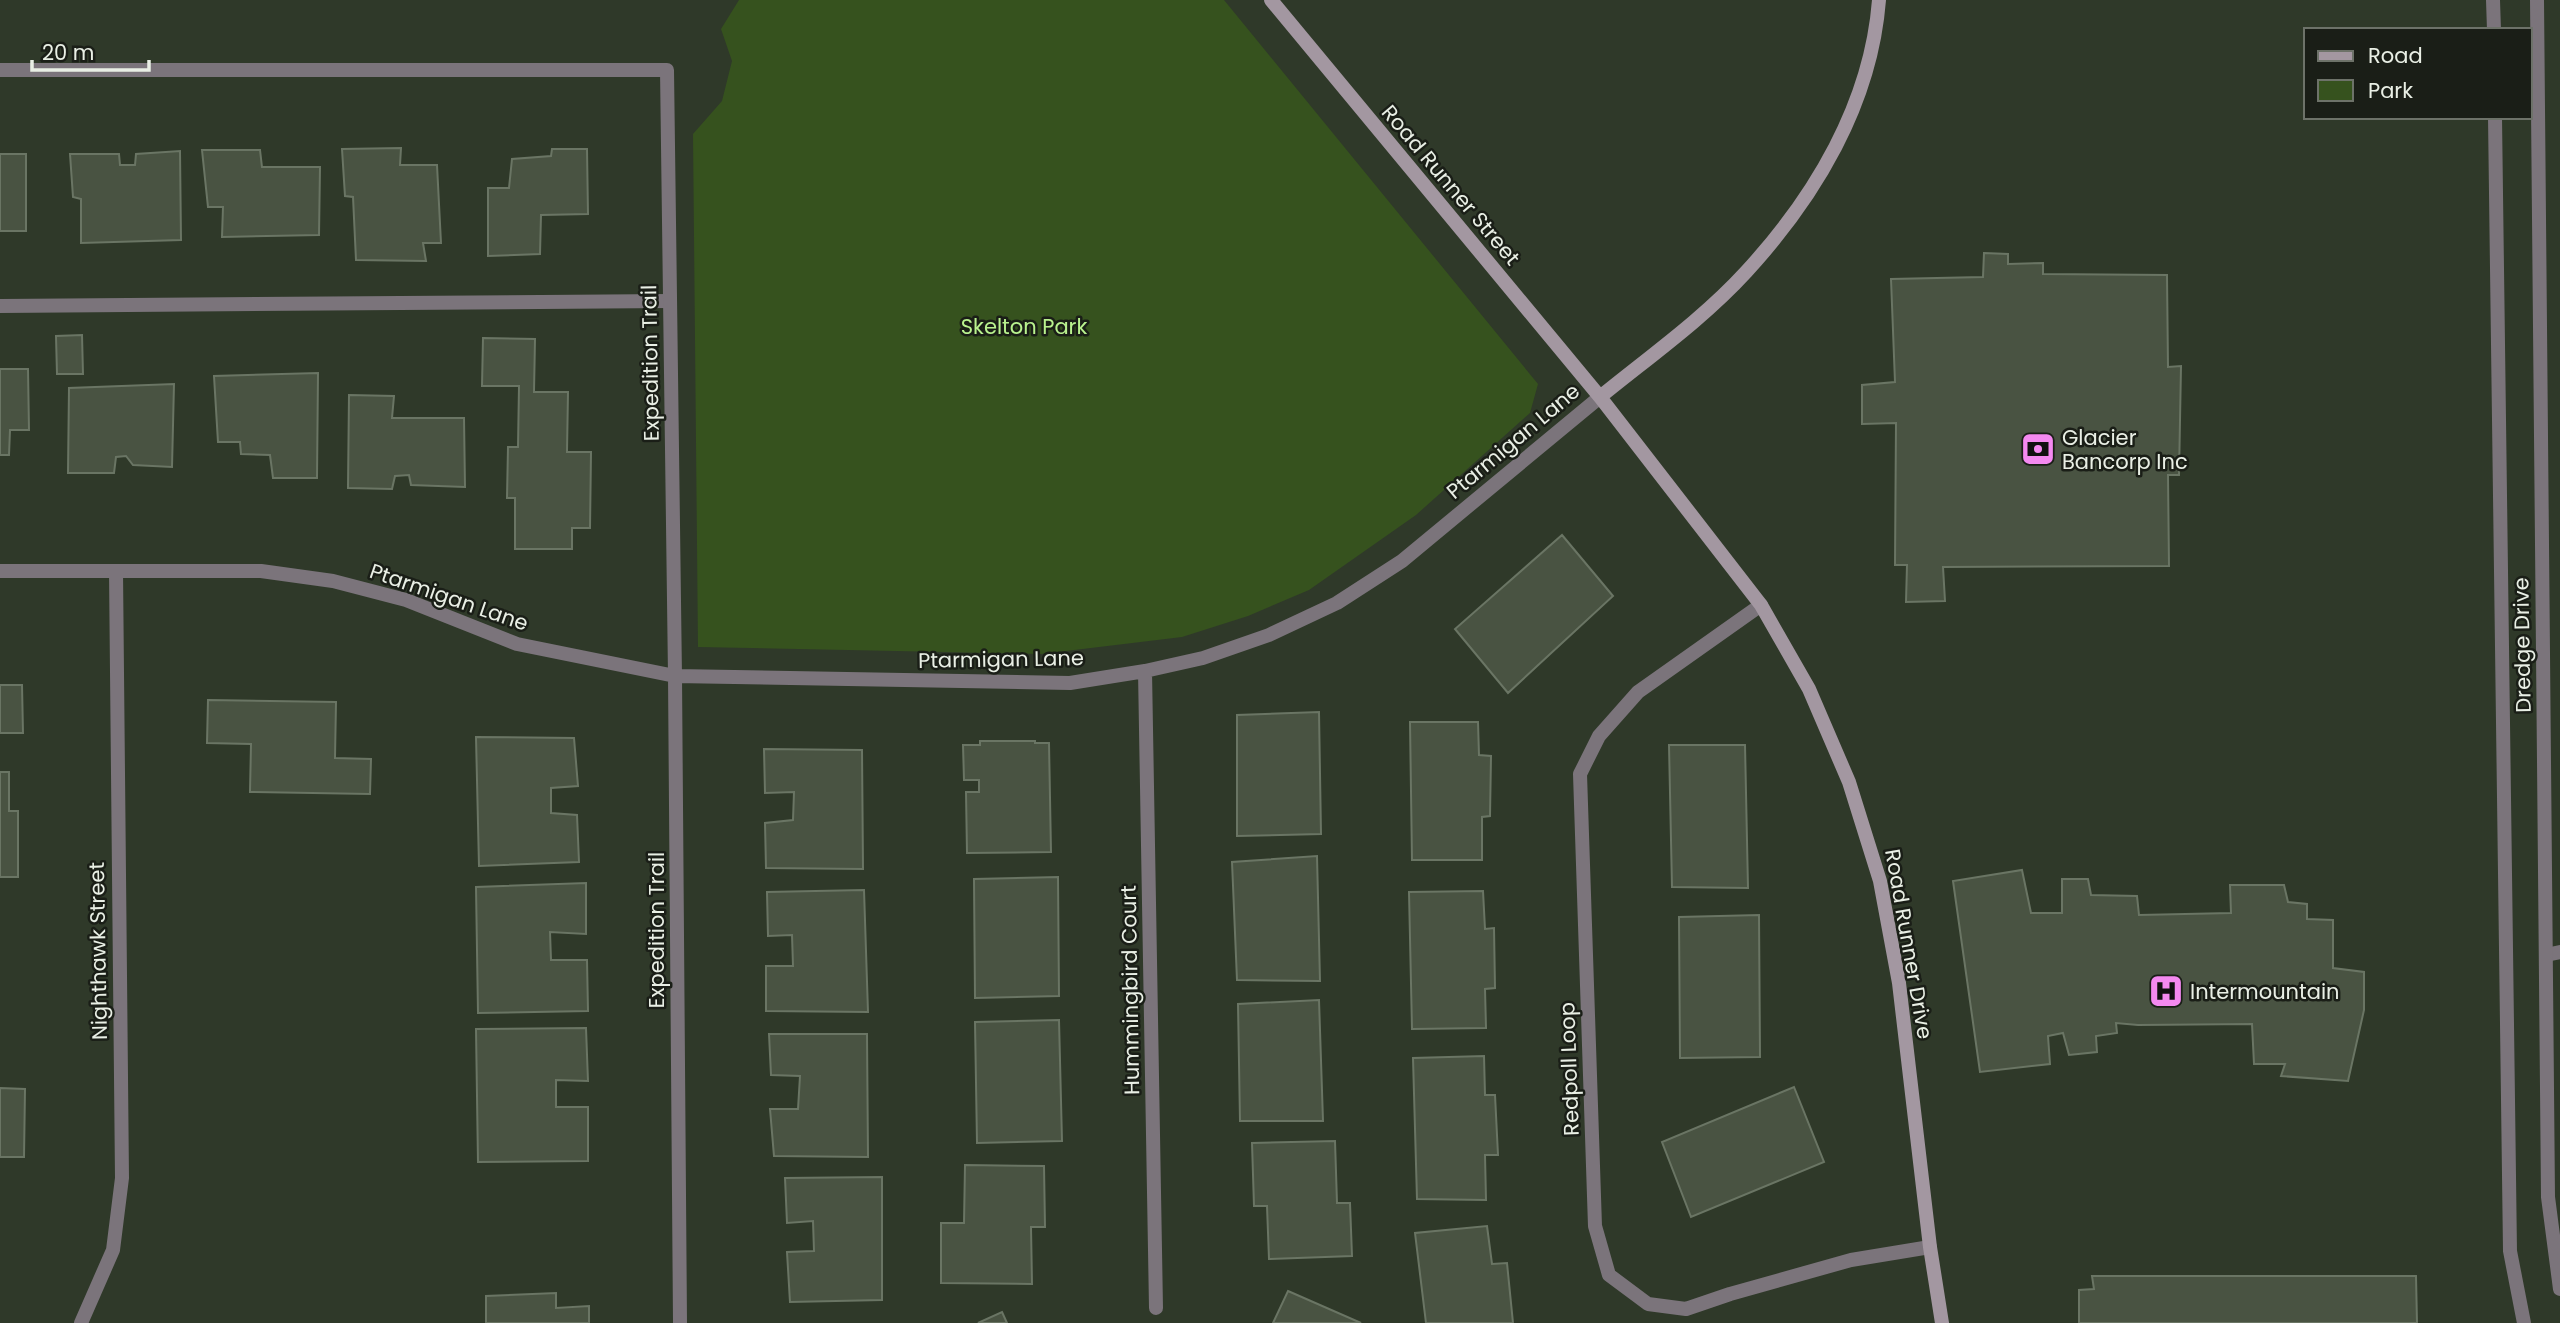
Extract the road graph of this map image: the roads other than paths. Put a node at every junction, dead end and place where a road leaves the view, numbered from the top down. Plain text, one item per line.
1 (1271, 0) edge
2 (1879, 0) edge
3 (2493, 0) edge
4 (2537, 0) edge
5 (2494, 28) edge
6 (0, 71) edge
7 (2495, 119) edge
8 (670, 301) junction
9 (0, 306) edge
10 (1600, 397) junction
11 (0, 571) edge
12 (116, 571) junction
13 (1761, 605) junction
14 (1145, 671) junction
15 (675, 676) junction
16 (2553, 954) edge
17 (1930, 1247) junction
18 (2560, 1289) edge
19 (1156, 1308) dead end
20 (81, 1323) edge
21 (680, 1323) edge
22 (1942, 1323) edge
23 (2524, 1323) edge

1 - 10 street, Road Runner Street
2 - 10 street, Ptarmigan Lane
3 - 5 street
4 - 16 street, Dredge Drive
6 - 8 street, Expedition Trail
7 - 23 street, Dredge Drive
8 - 9 street
8 - 15 street, Expedition Trail
10 - 13 street, Road Runner Drive
10 - 14 street, Ptarmigan Lane
11 - 12 street, Ptarmigan Lane
12 - 15 street, Ptarmigan Lane
12 - 20 street, Nighthawk Street
13 - 17 street, Road Runner Drive
13 - 17 street, Redpoll Loop
14 - 15 street, Ptarmigan Lane
14 - 19 street, Hummingbird Court
15 - 21 street, Expedition Trail
16 - 18 street, Dredge Drive
17 - 22 street, Road Runner Drive

